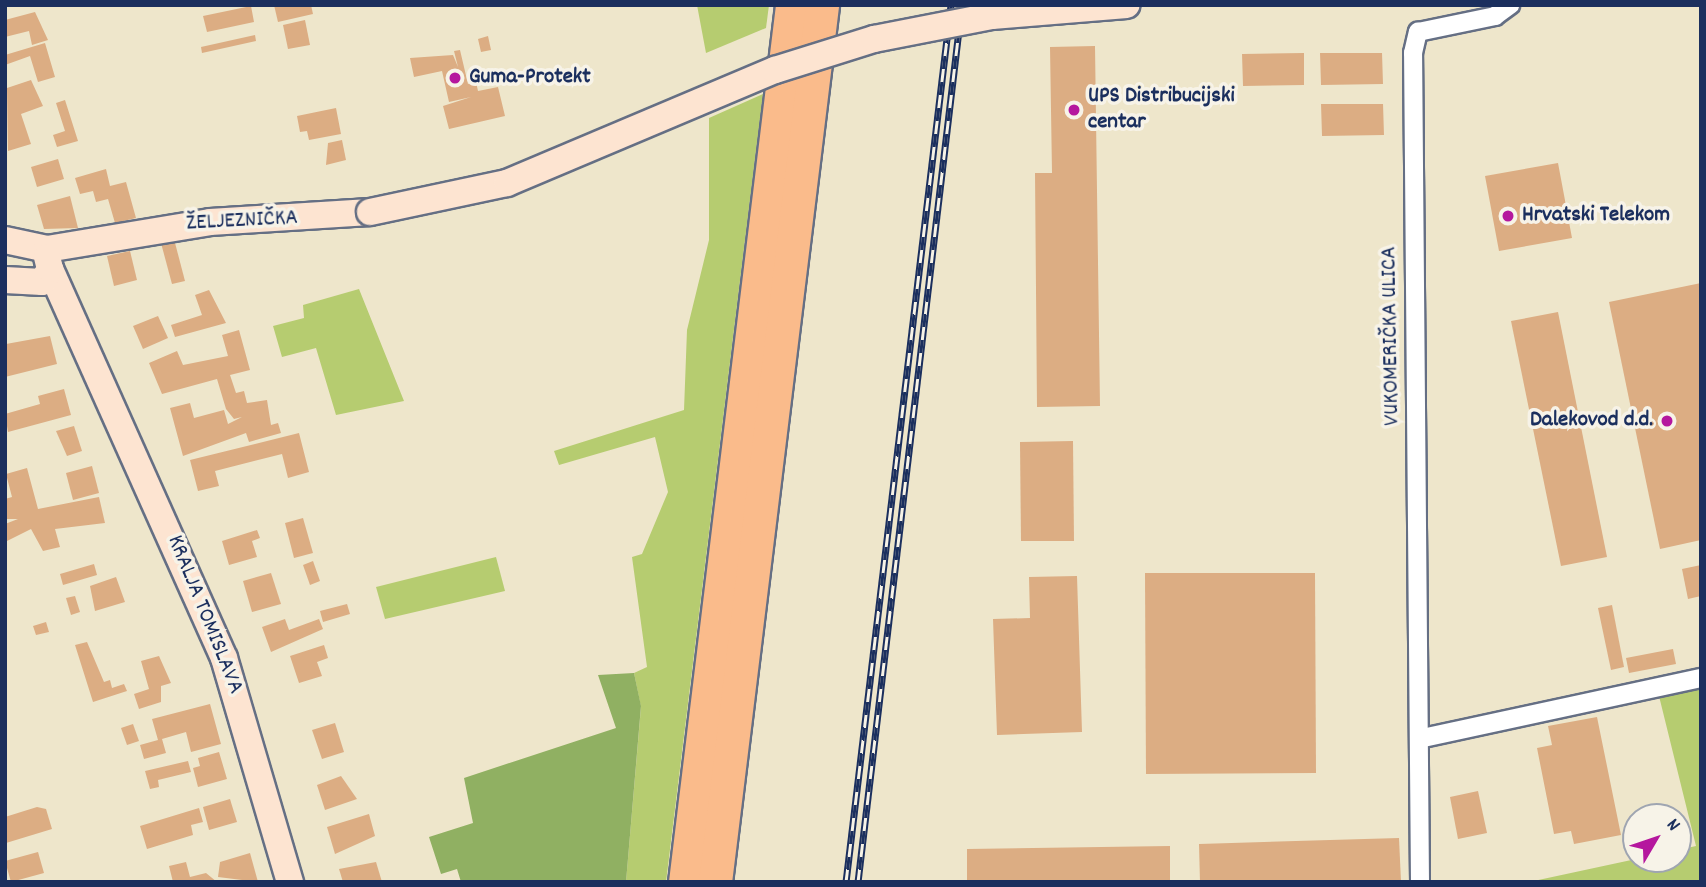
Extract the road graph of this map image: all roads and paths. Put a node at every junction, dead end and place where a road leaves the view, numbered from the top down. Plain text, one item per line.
1 (792, 5) edge
2 (822, 5) edge
3 (1127, 5) edge
4 (1510, 5) edge
5 (23, 264) edge
6 (1701, 678) edge
7 (1423, 738) junction
8 (290, 882) edge
9 (685, 882) edge
10 (715, 882) edge
11 (1420, 882) edge

1 - 9 highway
2 - 10 highway
3 - 5 main road, ŽELJEZNIČKA, bridge
4 - 7 street, VUKOMERIČKA ULICA
5 - 8 main road, KRALJA TOMISLAVA
6 - 7 street
7 - 11 street, VUKOMERIČKA ULICA

